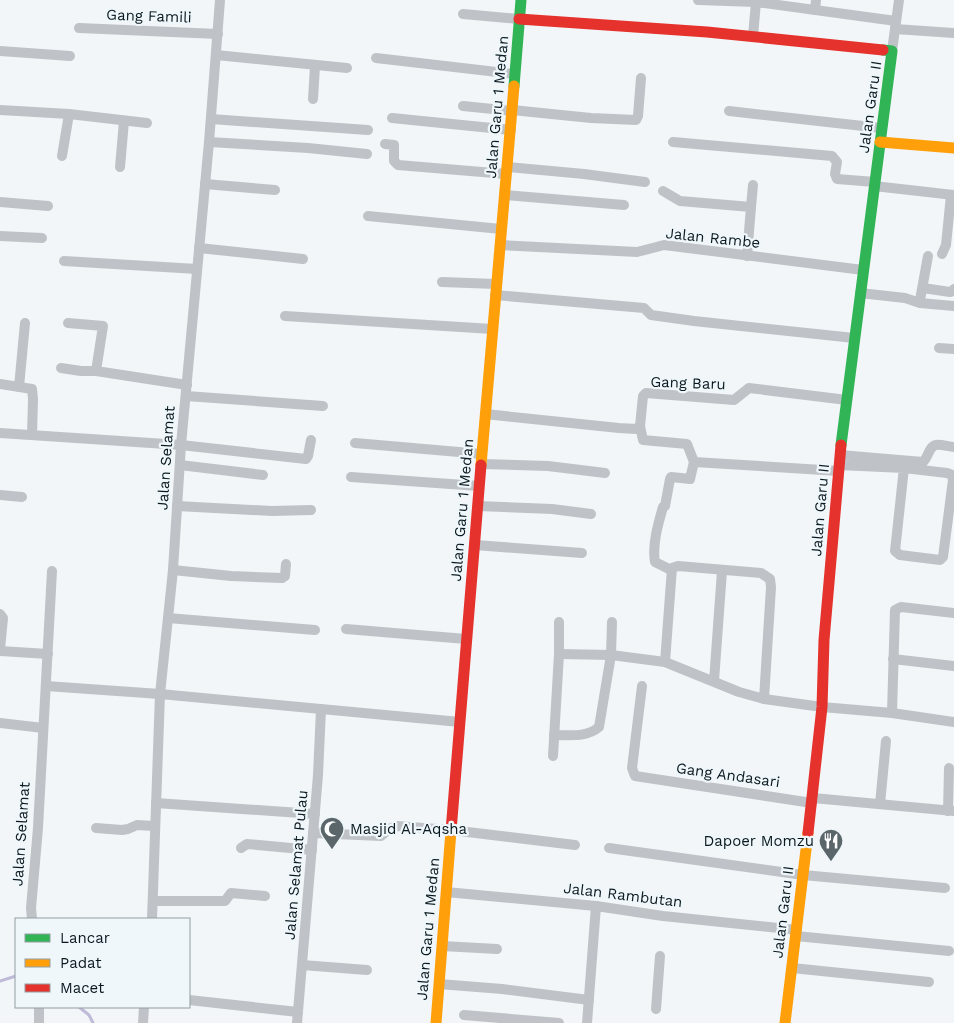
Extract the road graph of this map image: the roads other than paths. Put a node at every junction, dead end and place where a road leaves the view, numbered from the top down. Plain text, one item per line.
1 (220, 0) edge
2 (521, 0) edge
3 (698, 0) edge
4 (899, 0) edge
5 (756, 2) junction
6 (816, 5) edge
7 (463, 14) dead end
8 (519, 19) junction
9 (895, 25) junction
10 (79, 28) dead end
11 (954, 33) edge
12 (218, 34) junction
13 (753, 36) junction
14 (0, 51) edge
15 (892, 51) junction
16 (216, 55) junction
17 (70, 56) dead end
18 (376, 58) dead end
19 (315, 66) junction
20 (347, 68) dead end
21 (514, 74) junction
22 (641, 78) dead end
23 (313, 99) dead end
24 (463, 106) dead end
25 (0, 110) edge
26 (512, 110) junction
27 (729, 111) dead end
28 (69, 114) junction
29 (392, 118) dead end
30 (211, 119) junction
31 (124, 121) junction
32 (147, 123) dead end
33 (881, 128) junction
34 (368, 130) dead end
35 (511, 130) junction
36 (209, 142) junction
37 (673, 142) dead end
38 (880, 142) junction
39 (384, 144) dead end
40 (954, 148) edge
41 (367, 154) dead end
42 (62, 156) dead end
43 (120, 167) dead end
44 (507, 171) junction
45 (645, 182) dead end
46 (205, 184) junction
47 (874, 184) junction
48 (753, 185) dead end
49 (275, 190) dead end
50 (663, 191) dead end
51 (504, 195) junction
52 (953, 195) edge
53 (0, 202) edge
54 (624, 205) dead end
55 (48, 206) dead end
56 (751, 207) junction
57 (368, 216) dead end
58 (501, 228) junction
59 (0, 236) edge
60 (42, 238) dead end
61 (500, 245) junction
62 (199, 248) junction
63 (942, 254) dead end
64 (747, 256) junction
65 (928, 256) dead end
66 (303, 259) dead end
67 (64, 262) dead end
68 (198, 269) junction
69 (863, 270) junction
70 (442, 282) dead end
71 (922, 288) junction
72 (496, 289) junction
73 (954, 289) edge
74 (860, 293) junction
75 (920, 300) dead end
76 (954, 306) edge
77 (285, 316) dead end
78 (25, 323) dead end
79 (68, 323) dead end
80 (492, 329) junction
81 (854, 338) junction
82 (939, 348) dead end
83 (954, 349) edge
84 (61, 368) dead end
85 (96, 371) junction
86 (0, 384) edge
87 (19, 387) junction
88 (186, 390) junction
89 (847, 400) junction
90 (323, 406) dead end
91 (485, 414) junction
92 (640, 426) junction
93 (0, 433) edge
94 (32, 435) junction
95 (310, 440) dead end
96 (356, 443) dead end
97 (181, 444) junction
98 (954, 447) edge
99 (482, 459) junction
100 (694, 462) junction
101 (839, 464) junction
102 (180, 465) junction
103 (904, 468) junction
104 (605, 473) dead end
105 (263, 475) dead end
106 (351, 477) dead end
107 (479, 486) junction
108 (0, 495) edge
109 (22, 498) dead end
110 (177, 506) junction
111 (478, 506) junction
112 (311, 510) dead end
113 (591, 514) dead end
114 (475, 545) junction
115 (582, 553) dead end
116 (286, 564) dead end
117 (173, 570) junction
118 (671, 570) junction
119 (722, 571) junction
120 (52, 572) dead end
121 (954, 612) edge
122 (0, 614) edge
123 (168, 618) junction
124 (559, 622) dead end
125 (612, 622) dead end
126 (346, 629) dead end
127 (315, 630) dead end
128 (466, 639) junction
129 (0, 650) edge
130 (48, 654) junction
131 (560, 654) junction
132 (611, 655) junction
133 (893, 659) junction
134 (665, 662) junction
135 (954, 666) edge
136 (714, 681) junction
137 (46, 686) junction
138 (642, 686) dead end
139 (160, 694) junction
140 (764, 699) junction
141 (822, 707) junction
142 (321, 708) junction
143 (892, 713) junction
144 (460, 722) junction
145 (954, 722) edge
146 (0, 723) edge
147 (43, 728) junction
148 (554, 735) junction
149 (886, 741) dead end
150 (553, 756) dead end
151 (949, 768) dead end
152 (813, 801) junction
153 (156, 803) junction
154 (880, 804) junction
155 (951, 811) edge
156 (315, 814) junction
157 (154, 826) junction
158 (96, 828) dead end
159 (451, 830) junction
160 (313, 833) junction
161 (575, 845) dead end
162 (241, 848) dead end
163 (608, 848) dead end
164 (312, 850) junction
165 (803, 875) junction
166 (945, 888) dead end
167 (446, 892) junction
168 (265, 896) dead end
169 (153, 901) junction
170 (596, 906) junction
171 (32, 918) edge
172 (152, 918) edge
173 (796, 933) junction
174 (442, 946) junction
175 (497, 949) dead end
176 (949, 951) dead end
177 (660, 956) dead end
178 (302, 965) junction
179 (792, 968) junction
180 (368, 970) dead end
181 (929, 982) dead end
182 (439, 984) junction
183 (190, 1000) edge
184 (589, 1000) junction
185 (40, 1008) edge
186 (144, 1008) edge
187 (656, 1009) dead end
188 (298, 1012) junction
189 (464, 1015) dead end
190 (39, 1023) edge
191 (143, 1023) edge
192 (297, 1023) edge
193 (436, 1023) edge
194 (559, 1023) edge
195 (587, 1023) edge
196 (785, 1023) edge

1 - 12 street, Jalan Selamat
2 - 8 street, Jalan Garu 1 Medan
3 - 5 street
4 - 9 street, Jalan Garu II
5 - 6 street
5 - 13 street
6 - 9 street
7 - 8 street
8 - 13 street
8 - 21 street, Jalan Garu 1 Medan
9 - 11 street
9 - 15 street, Jalan Garu II
10 - 12 street, Gang Famili
12 - 16 street, Jalan Selamat
13 - 15 street
14 - 17 street
15 - 33 street, Jalan Garu II
16 - 19 street
16 - 30 street, Jalan Selamat
18 - 21 street
19 - 20 street
19 - 23 street
21 - 26 street, Jalan Garu 1 Medan
22 - 26 street
24 - 26 street
25 - 28 street
26 - 35 street, Jalan Garu 1 Medan
27 - 33 street
28 - 31 street
28 - 42 street
29 - 35 street
30 - 34 street
30 - 36 street, Jalan Selamat
31 - 32 street
31 - 43 street
33 - 38 street, Jalan Garu II
35 - 44 street, Jalan Garu 1 Medan
36 - 41 street
36 - 46 street, Jalan Selamat
37 - 47 street
38 - 40 street
38 - 47 street, Jalan Garu II
39 - 44 street
44 - 45 street
44 - 51 street, Jalan Garu 1 Medan
46 - 49 street
46 - 62 street, Jalan Selamat
47 - 52 street
47 - 69 street, Jalan Garu II
48 - 56 street
50 - 56 street
51 - 54 street
51 - 58 street, Jalan Garu 1 Medan
52 - 63 street
53 - 55 street
56 - 64 street
57 - 58 street
58 - 61 street, Jalan Garu 1 Medan
59 - 60 street
61 - 64 street, Jalan Rambe
61 - 72 street, Jalan Garu 1 Medan
62 - 66 street
62 - 68 street, Jalan Selamat
64 - 69 street, Jalan Rambe
65 - 71 street
67 - 68 street
68 - 88 street, Jalan Selamat
69 - 74 street, Jalan Garu II
70 - 72 street
71 - 73 street
71 - 75 street
72 - 80 street, Jalan Garu 1 Medan
72 - 81 street
74 - 76 street
74 - 81 street, Jalan Garu II
77 - 80 street
78 - 87 street
79 - 85 street
80 - 91 street, Jalan Garu 1 Medan
81 - 89 street, Jalan Garu II
82 - 83 street
84 - 85 street
85 - 88 street
86 - 87 street
87 - 94 street
88 - 90 street
88 - 97 street, Jalan Selamat
89 - 92 street, Gang Baru
89 - 101 street, Jalan Garu II
91 - 92 street
91 - 99 street, Jalan Garu 1 Medan
92 - 100 street
93 - 94 street
94 - 97 street
95 - 97 street
96 - 99 street
97 - 102 street, Jalan Selamat
98 - 101 street
99 - 104 street
99 - 107 street, Jalan Garu 1 Medan
100 - 101 street
100 - 118 street
101 - 103 street
101 - 141 street, Jalan Garu II
102 - 105 street
102 - 110 street, Jalan Selamat
103 - 103 street
106 - 107 street
107 - 111 street, Jalan Garu 1 Medan
108 - 109 street
110 - 112 street
110 - 117 street, Jalan Selamat
111 - 113 street
111 - 114 street, Jalan Garu 1 Medan
114 - 115 street
114 - 128 street, Jalan Garu 1 Medan
116 - 117 street
117 - 123 street, Jalan Selamat
118 - 119 street
118 - 134 street
119 - 136 street
119 - 140 street
120 - 130 street, Jalan Selamat
121 - 133 street
122 - 129 street
123 - 127 street
123 - 139 street, Jalan Selamat
124 - 131 street
125 - 132 street
126 - 128 street
128 - 144 street, Jalan Garu 1 Medan
129 - 130 street
130 - 137 street, Jalan Selamat
131 - 132 street
131 - 148 street
132 - 134 street
132 - 148 street
133 - 135 street
133 - 143 street
134 - 136 street
136 - 140 street
137 - 139 street
137 - 147 street, Jalan Selamat
138 - 152 street, Gang Andasari
139 - 142 street
139 - 153 street, Jalan Selamat
140 - 141 street
141 - 143 street
141 - 152 street, Jalan Garu II
142 - 144 street
142 - 156 street, Jalan Selamat Pulau
143 - 145 street
144 - 159 street, Jalan Garu 1 Medan
146 - 147 street
147 - 171 street, Jalan Selamat
148 - 150 street
149 - 154 street
151 - 155 street
152 - 154 street, Gang Andasari
152 - 165 street, Jalan Garu II
153 - 156 street
153 - 157 street, Jalan Selamat
154 - 155 street, Gang Andasari
156 - 160 street, Jalan Selamat Pulau
157 - 158 street
157 - 169 street, Jalan Selamat
159 - 160 street
159 - 161 street
159 - 167 street, Jalan Garu 1 Medan
160 - 164 street, Jalan Selamat Pulau
162 - 164 street
163 - 165 street
164 - 178 street, Jalan Selamat Pulau
165 - 166 street
165 - 173 street, Jalan Garu II
167 - 170 street, Jalan Rambutan
167 - 174 street, Jalan Garu 1 Medan
168 - 169 street
169 - 172 street, Jalan Selamat
170 - 173 street, Jalan Rambutan
170 - 184 street
173 - 176 street, Jalan Rambutan
173 - 179 street, Jalan Garu II
174 - 175 street
174 - 182 street, Jalan Garu 1 Medan
177 - 187 street
178 - 180 street
178 - 188 street, Jalan Selamat Pulau
179 - 181 street
179 - 196 street, Jalan Garu II
182 - 184 street
182 - 193 street, Jalan Garu 1 Medan
183 - 188 street
184 - 195 street
185 - 190 street
186 - 191 street
188 - 192 street, Jalan Selamat Pulau
189 - 194 street

